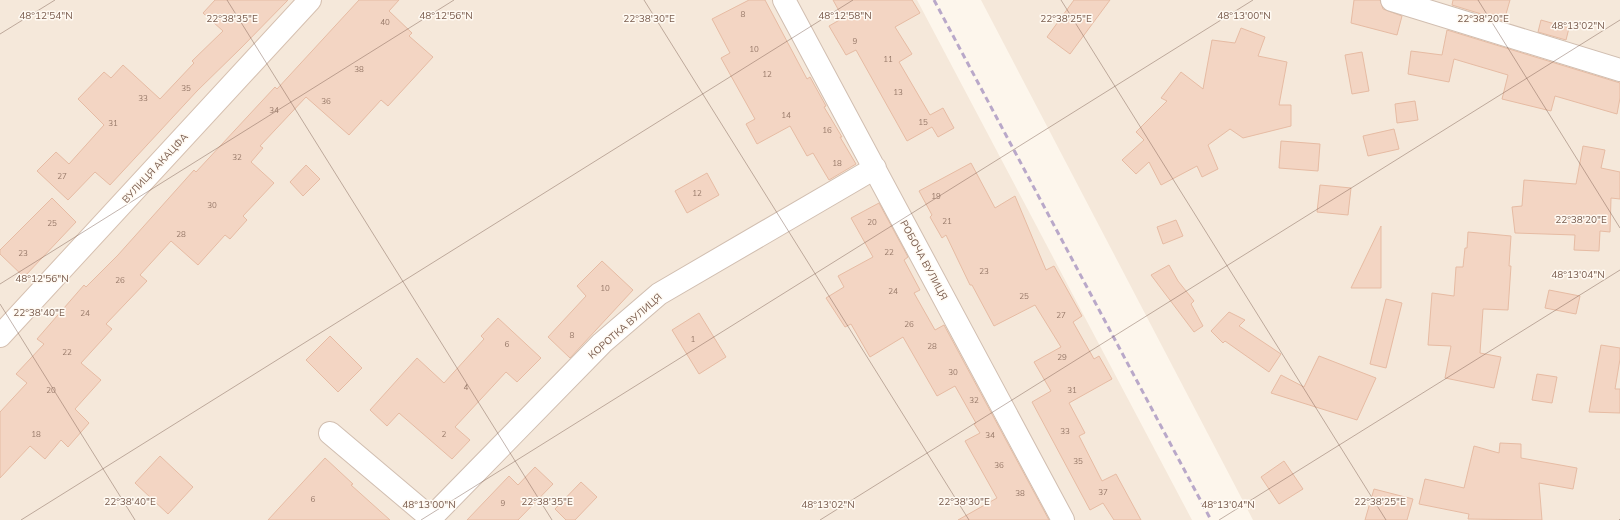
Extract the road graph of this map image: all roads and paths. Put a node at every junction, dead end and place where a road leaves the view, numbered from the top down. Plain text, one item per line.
1 (310, 0) edge
2 (784, 0) edge
3 (1392, 0) edge
4 (1620, 70) edge
5 (875, 168) junction
6 (0, 336) edge
7 (330, 433) dead end
8 (432, 519) edge
9 (1063, 520) edge

1 - 6 street, ВУЛИЦЯ АКАЦФА
2 - 5 street, РОБОЧА ВУЛИЦЯ
3 - 4 street
5 - 8 street, КОРОТКА ВУЛИЦЯ
5 - 9 street, РОБОЧА ВУЛИЦЯ
7 - 8 street

